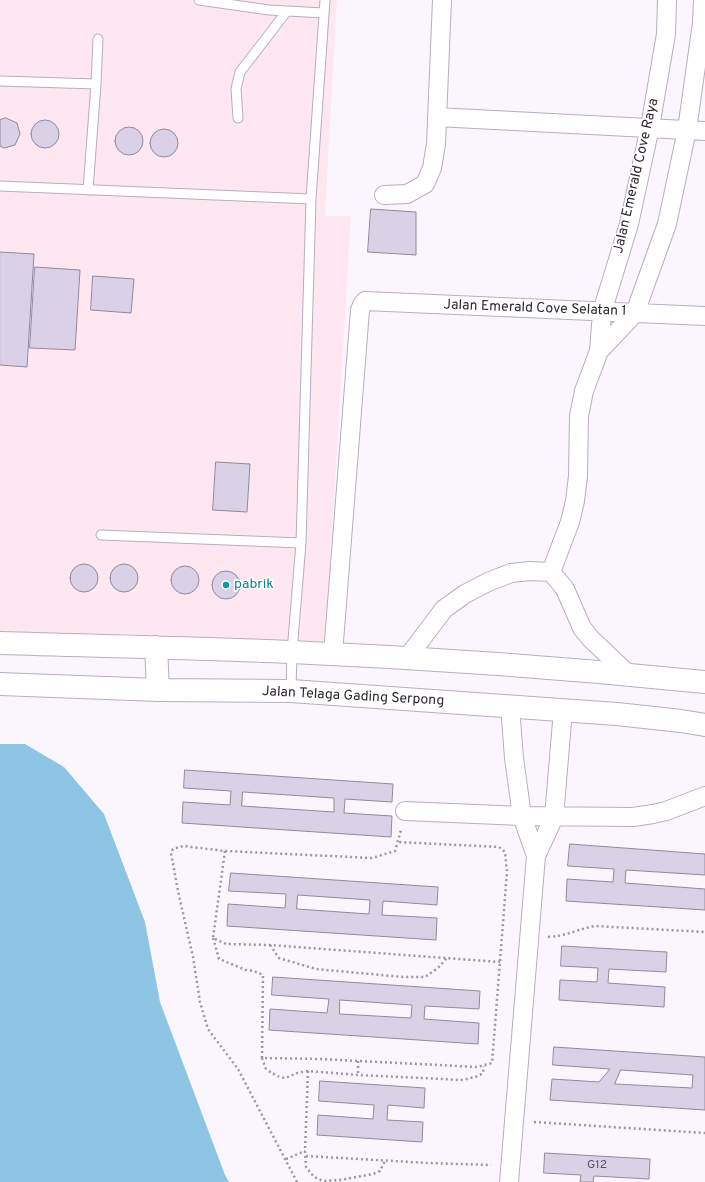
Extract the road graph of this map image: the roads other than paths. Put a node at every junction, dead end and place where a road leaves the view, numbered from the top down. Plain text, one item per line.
1 (199, 0) edge
2 (269, 0) edge
3 (325, 0) edge
4 (442, 0) edge
5 (667, 0) edge
6 (703, 0) edge
7 (269, 10) junction
8 (287, 11) junction
9 (324, 13) junction
10 (98, 39) dead end
11 (0, 81) edge
12 (96, 84) junction
13 (437, 117) junction
14 (238, 118) dead end
15 (650, 127) junction
16 (687, 130) junction
17 (705, 131) edge
18 (0, 186) edge
19 (88, 190) junction
20 (384, 195) dead end
21 (311, 199) junction
22 (602, 312) junction
23 (635, 313) junction
24 (705, 316) edge
25 (599, 351) junction
26 (101, 535) dead end
27 (301, 543) junction
28 (551, 572) junction
29 (0, 644) edge
30 (156, 647) junction
31 (292, 652) junction
32 (333, 654) junction
33 (407, 658) junction
34 (629, 674) junction
35 (705, 682) edge
36 (0, 684) edge
37 (158, 690) junction
38 (291, 691) junction
39 (510, 706) junction
40 (563, 710) junction
41 (705, 725) edge
42 (705, 796) edge
43 (405, 811) road end
44 (522, 816) junction
45 (554, 817) junction
46 (536, 856) junction
47 (509, 1174) edge

1 - 7 lane
2 - 7 lane
3 - 9 lane
4 - 13 street
5 - 15 street, Jalan Emerald Cove Raya
6 - 16 street, Jalan Emerald Cove Raya
7 - 8 lane
8 - 9 lane
8 - 14 lane
9 - 21 lane
10 - 12 lane
11 - 12 lane
12 - 19 lane
13 - 15 street
13 - 20 street
15 - 16 street
15 - 22 street, Jalan Emerald Cove Raya
16 - 17 street
16 - 23 street, Jalan Emerald Cove Raya
18 - 19 lane
19 - 21 lane
21 - 27 lane
22 - 23 street, Jalan Emerald Cove Selatan 1
22 - 25 street, Jalan Emerald Cove Raya
22 - 32 street, Jalan Emerald Cove Selatan 1
23 - 24 street, Jalan Emerald Cove Selatan 1
23 - 25 street, Jalan Emerald Cove Raya
25 - 28 street, Jalan Emerald Cove Raya
26 - 27 lane
27 - 31 lane
28 - 33 street
28 - 34 street
29 - 30 main road
30 - 31 main road
30 - 37 main road
31 - 32 main road
31 - 38 lane
32 - 33 main road
33 - 34 main road
34 - 35 main road
36 - 37 main road, Jalan Telaga Gading Serpong
37 - 38 main road, Jalan Telaga Gading Serpong
38 - 39 main road, Jalan Telaga Gading Serpong
39 - 40 main road, Jalan Telaga Gading Serpong
39 - 44 street
40 - 41 main road, Jalan Telaga Gading Serpong
40 - 45 street
42 - 45 street
43 - 44 street
44 - 45 street
44 - 46 street
45 - 46 street
46 - 47 street

